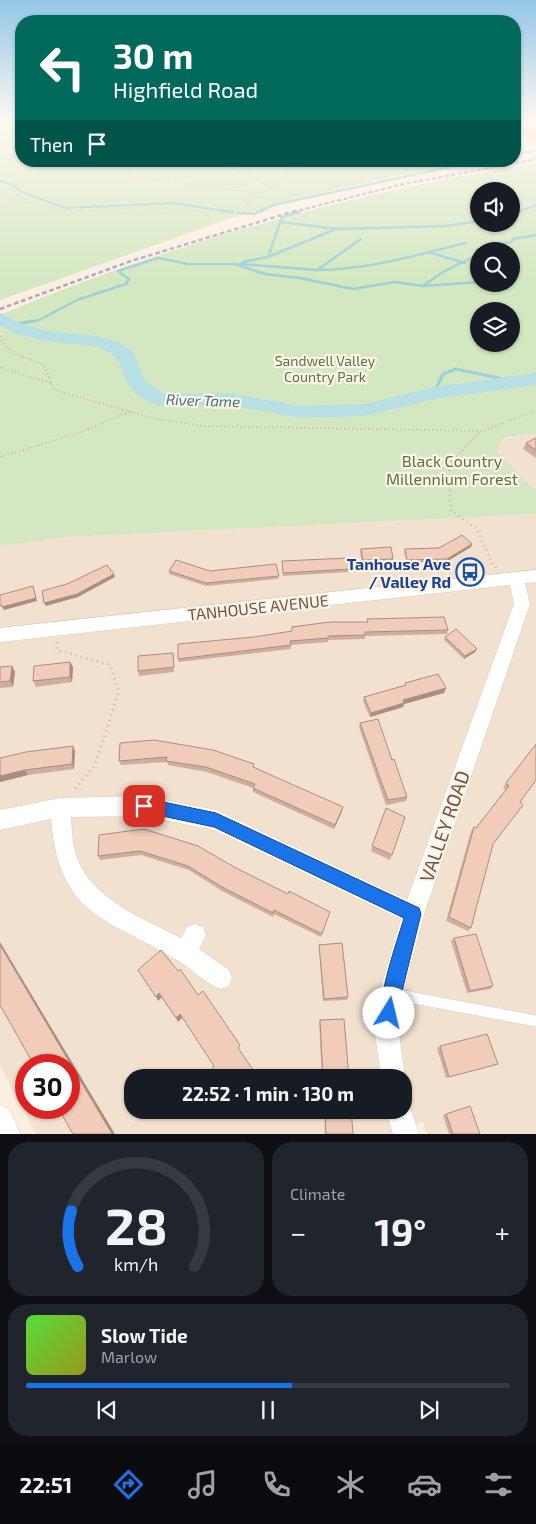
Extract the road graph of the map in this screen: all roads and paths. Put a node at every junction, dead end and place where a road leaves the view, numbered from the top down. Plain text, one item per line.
1 (124, 175) edge
2 (254, 175) edge
3 (287, 175) edge
4 (270, 188) junction
5 (264, 192) junction
6 (0, 198) edge
7 (0, 336) edge
8 (0, 367) edge
9 (53, 384) junction
10 (536, 411) edge
11 (130, 412) junction
12 (481, 431) junction
13 (0, 456) edge
14 (536, 576) edge
15 (516, 579) junction
16 (56, 628) junction
17 (0, 634) edge
18 (60, 808) junction
19 (0, 820) edge
20 (413, 914) junction
21 (221, 978) dead end
22 (391, 994) junction
23 (536, 1021) edge
24 (392, 1069) edge
25 (0, 1118) edge
26 (402, 1119) edge
27 (8, 1134) edge
28 (406, 1134) edge

1 - 5 path
2 - 4 path
3 - 4 path
4 - 5 path
5 - 6 path
7 - 9 path
8 - 9 path
9 - 11 path
10 - 12 path
11 - 12 path
11 - 13 path
12 - 15 path
14 - 15 street, TANHOUSE AVENUE
15 - 16 street, TANHOUSE AVENUE
15 - 20 street, VALLEY ROAD
16 - 17 street, TANHOUSE AVENUE
16 - 18 path
18 - 19 street
18 - 20 street
18 - 21 street
20 - 22 street, VALLEY ROAD
22 - 23 lane
22 - 24 street, VALLEY ROAD
25 - 27 street
26 - 28 street

